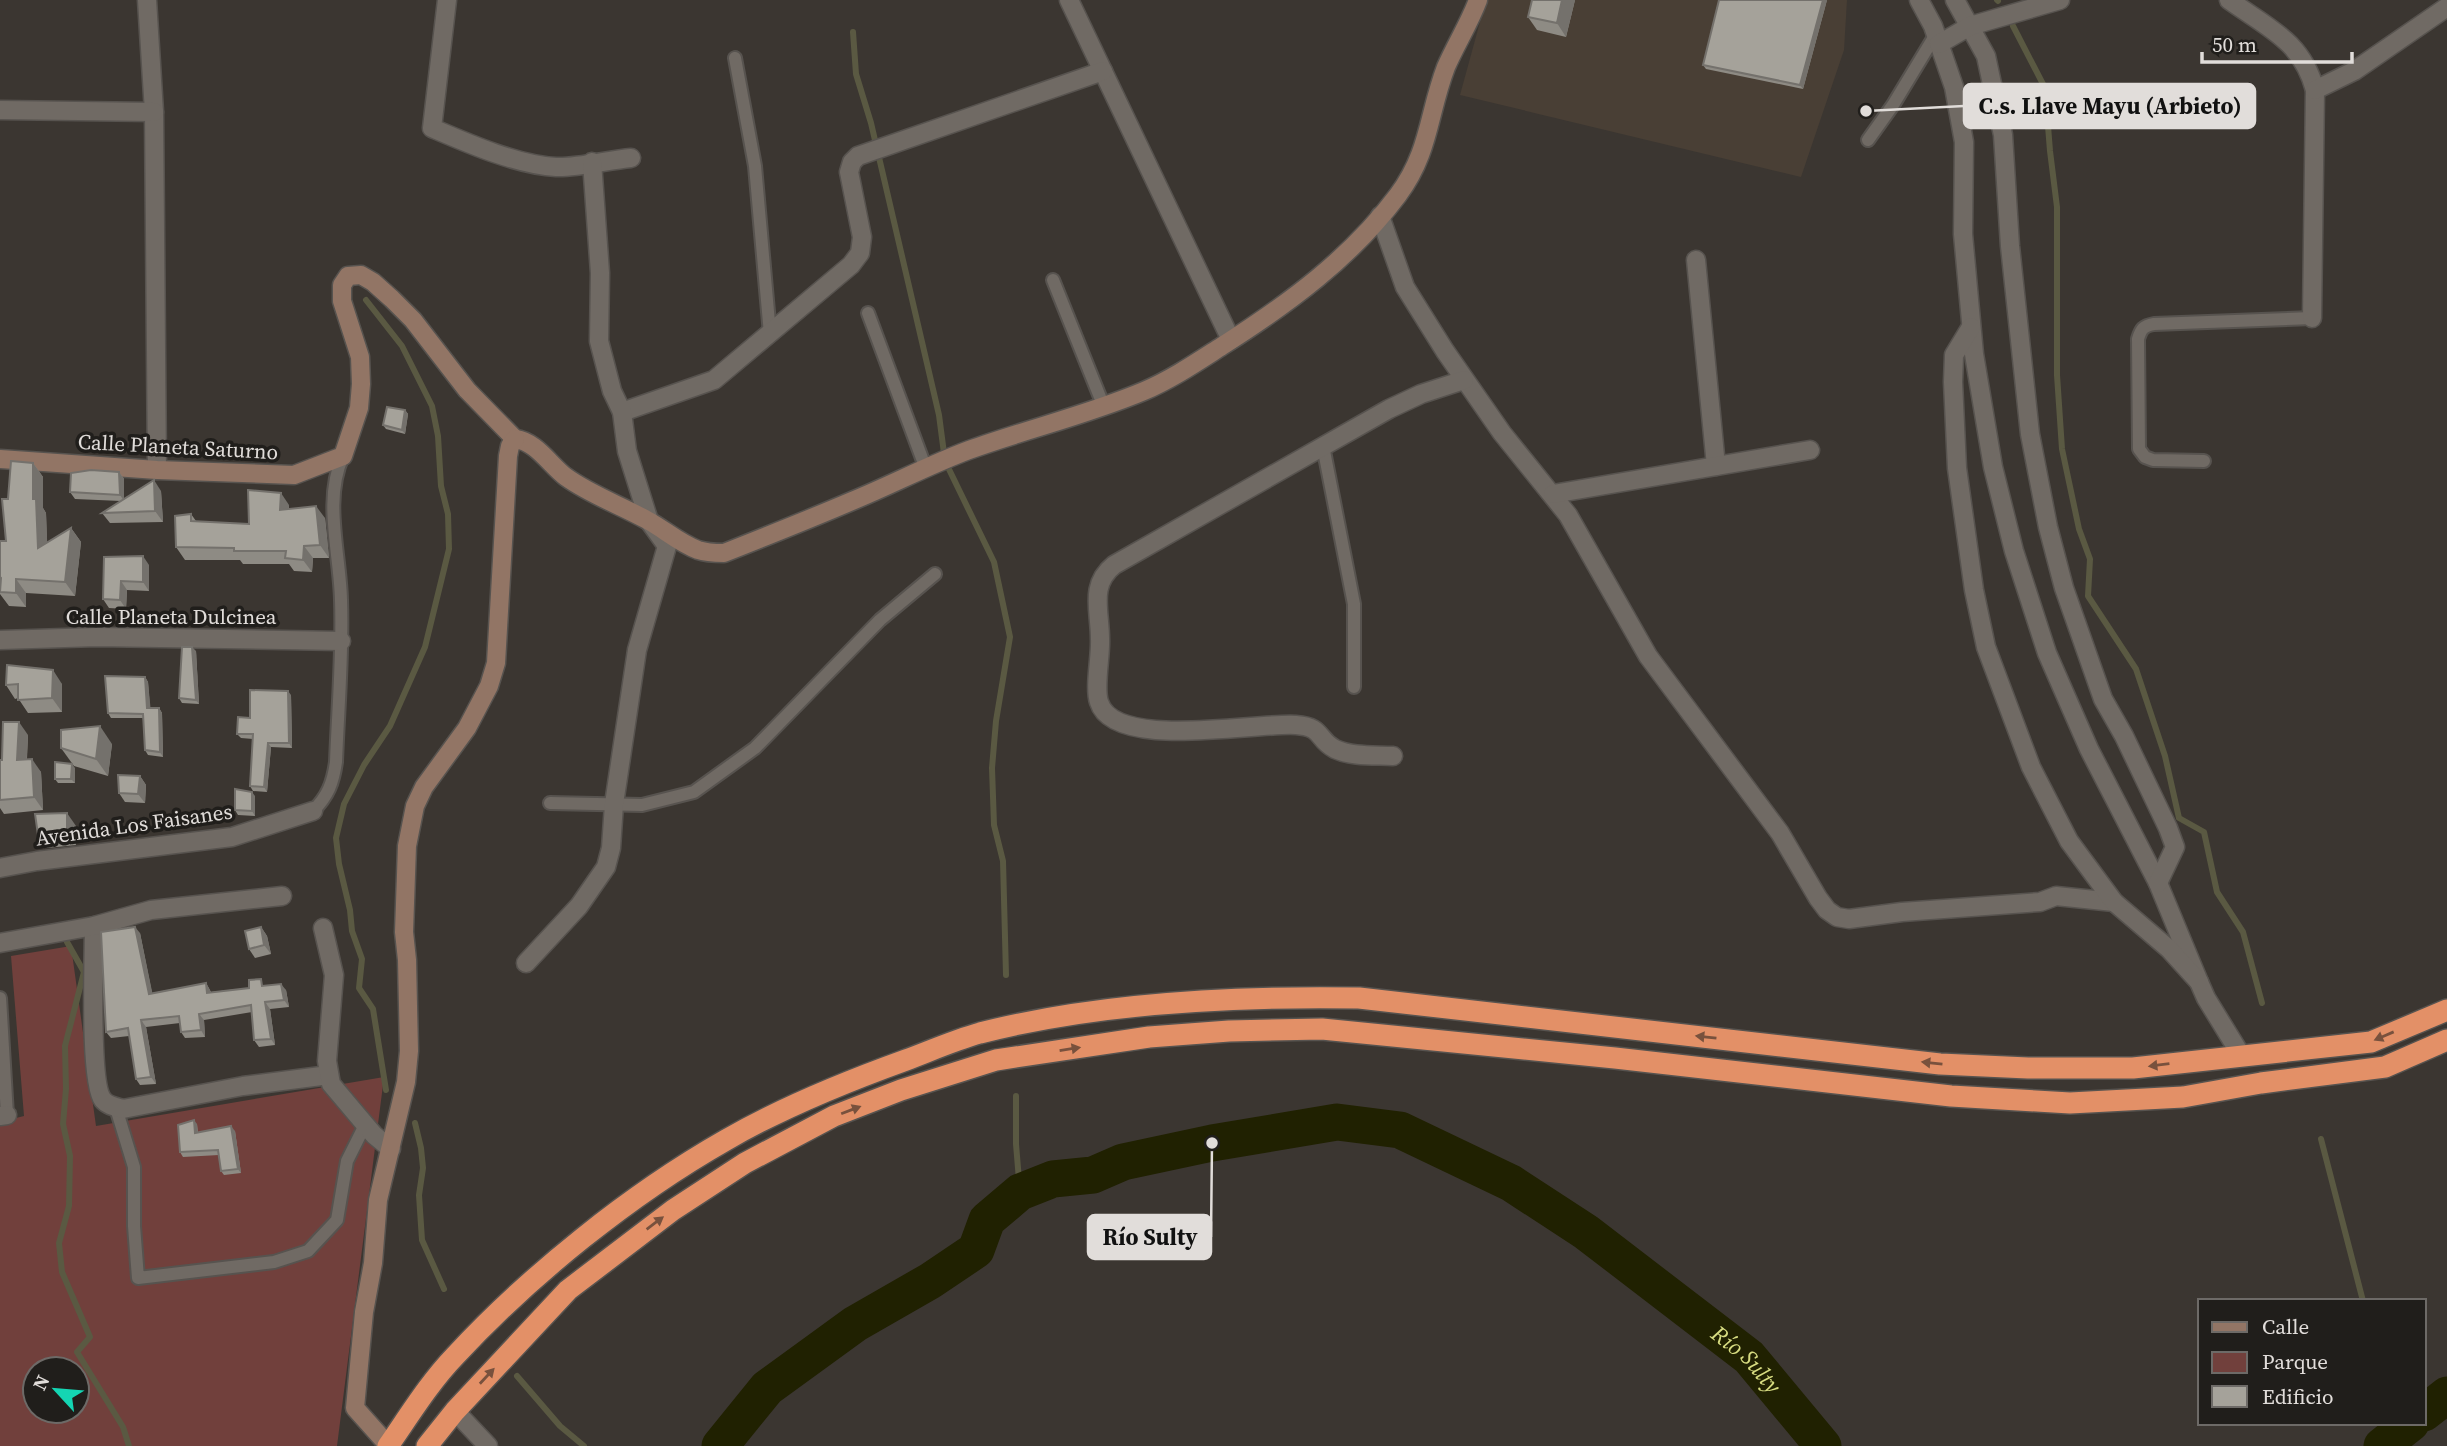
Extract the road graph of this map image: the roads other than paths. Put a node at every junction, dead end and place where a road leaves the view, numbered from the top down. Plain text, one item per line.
1 (147, 0) edge
2 (447, 0) edge
3 (1069, 0) edge
4 (1478, 0) edge
5 (1919, 0) edge
6 (1955, 0) edge
7 (2060, 0) edge
8 (2229, 0) edge
9 (2447, 7) edge
10 (1970, 26) junction
11 (1938, 39) junction
12 (735, 58) dead end
13 (1103, 71) junction
14 (2315, 90) junction
15 (0, 110) edge
16 (154, 113) junction
17 (1868, 140) dead end
18 (631, 158) dead end
19 (592, 162) junction
20 (1380, 216) junction
21 (1696, 260) dead end
22 (1053, 280) dead end
23 (868, 313) dead end
24 (2312, 318) joint
25 (1971, 327) junction
26 (770, 334) junction
27 (1231, 340) junction
28 (1464, 380) junction
29 (1104, 407) junction
30 (622, 412) junction
31 (515, 439) junction
32 (1323, 446) junction
33 (1810, 450) dead end
34 (344, 456) junction
35 (0, 459) edge
36 (2204, 461) dead end
37 (1716, 466) junction
38 (926, 469) junction
39 (157, 470) junction
40 (1553, 494) junction
41 (649, 521) junction
42 (934, 574) dead end
43 (0, 640) edge
44 (341, 641) junction
45 (1354, 687) dead end
46 (1393, 756) dead end
47 (550, 803) dead end
48 (614, 804) junction
49 (313, 811) joint
50 (0, 868) edge
51 (2158, 883) junction
52 (282, 896) dead end
53 (2114, 902) junction
54 (94, 926) junction
55 (323, 928) dead end
56 (0, 943) edge
57 (526, 963) dead end
58 (2199, 982) junction
59 (0, 998) edge
60 (2444, 1010) edge
61 (2446, 1041) edge
62 (2241, 1055) junction
63 (330, 1075) junction
64 (116, 1108) junction
65 (4, 1116) edge
66 (365, 1125) junction
67 (390, 1149) junction
68 (455, 1411) junction
69 (388, 1446) edge
70 (427, 1446) edge
71 (488, 1446) edge

1 - 16 street
2 - 19 street
3 - 13 street
4 - 20 street
5 - 11 street
6 - 10 street
7 - 10 street
8 - 14 street
9 - 14 street
10 - 11 street
10 - 51 street
11 - 17 lane
11 - 25 street
12 - 26 lane
13 - 26 street
13 - 27 street
14 - 24 street
15 - 16 street
16 - 39 street
18 - 19 street
19 - 30 street
20 - 27 street
20 - 28 street
21 - 37 street
22 - 29 lane
23 - 38 lane
24 - 36 lane
25 - 51 street
25 - 53 street
26 - 30 street
27 - 29 street
28 - 32 street
28 - 40 street
29 - 38 street
30 - 41 street
31 - 34 street
31 - 41 street
31 - 67 street
32 - 45 lane
32 - 46 street
33 - 37 street
34 - 39 street, Calle Planeta Saturno
34 - 44 lane
35 - 39 street, Calle Planeta Saturno
37 - 40 street
38 - 41 street
40 - 53 street
41 - 48 street
42 - 48 lane
43 - 44 street, Calle Planeta Dulcinea
44 - 49 lane
47 - 48 lane
48 - 57 street
49 - 50 street, Avenida Los Faisanes
51 - 58 street
52 - 54 street
53 - 58 street
54 - 56 street
54 - 64 street
55 - 63 street
58 - 62 street
59 - 65 lane
60 -> 62 highway
68 -> 61 highway
62 -> 69 highway
63 - 64 street
63 - 66 street
64 - 66 lane
66 - 67 street
67 - 69 street
68 - 70 highway
68 - 71 street

